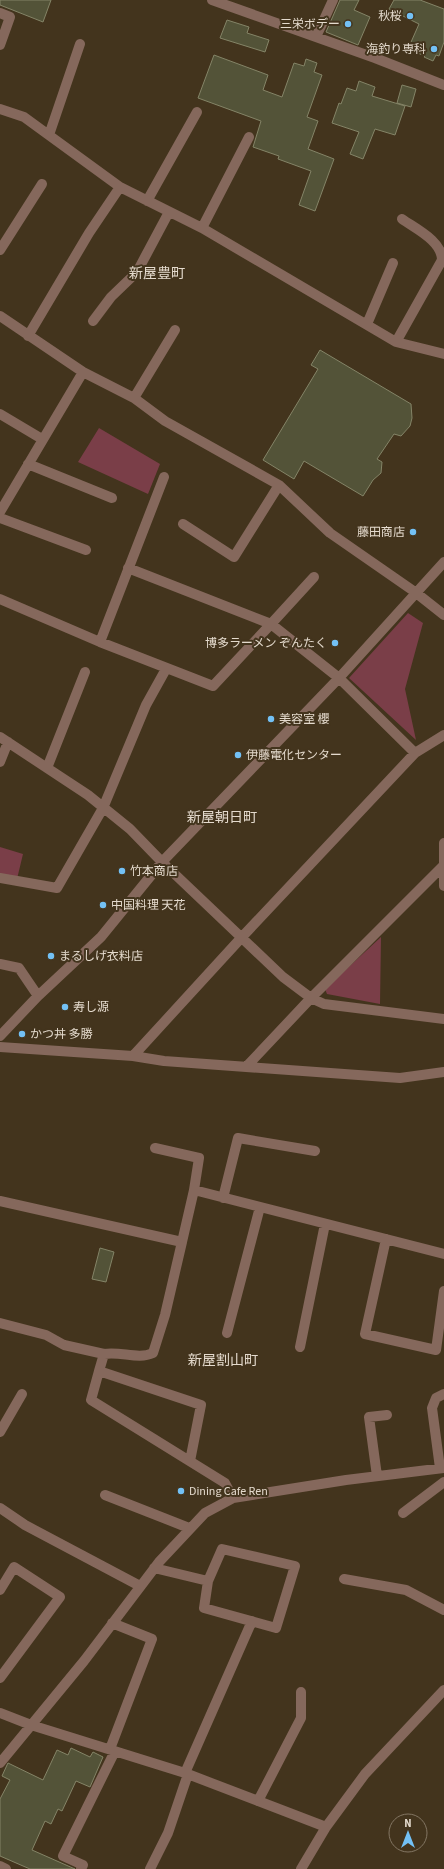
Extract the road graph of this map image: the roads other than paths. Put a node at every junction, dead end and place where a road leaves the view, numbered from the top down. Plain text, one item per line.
1 (333, 0) edge
2 (218, 1) edge
3 (0, 13) edge
4 (316, 37) junction
5 (80, 44) dead end
6 (0, 45) edge
7 (444, 85) edge
8 (0, 109) edge
9 (197, 112) dead end
10 (49, 135) junction
11 (249, 138) dead end
12 (42, 184) dead end
13 (120, 187) junction
14 (148, 201) junction
15 (169, 212) junction
16 (402, 219) dead end
17 (202, 228) junction
18 (0, 250) edge
19 (393, 263) dead end
20 (0, 316) edge
21 (93, 321) dead end
22 (367, 324) junction
23 (174, 330) dead end
24 (28, 336) junction
25 (396, 342) junction
26 (444, 354) edge
27 (83, 372) junction
28 (134, 398) junction
29 (0, 414) edge
30 (42, 439) junction
31 (28, 464) junction
32 (164, 477) dead end
33 (279, 485) junction
34 (112, 498) dead end
35 (0, 512) edge
36 (0, 518) edge
37 (183, 524) dead end
38 (86, 550) dead end
39 (444, 562) edge
40 (128, 568) junction
41 (314, 577) dead end
42 (415, 592) junction
43 (0, 599) edge
44 (444, 615) edge
45 (271, 624) junction
46 (100, 642) junction
47 (166, 669) junction
48 (86, 672) dead end
49 (338, 678) junction
50 (444, 735) edge
51 (4, 740) edge
52 (415, 753) junction
53 (0, 762) edge
54 (47, 768) junction
55 (103, 808) junction
56 (444, 844) edge
57 (162, 862) junction
58 (444, 865) edge
59 (0, 878) edge
60 (444, 886) edge
61 (242, 937) junction
62 (0, 964) edge
63 (38, 996) junction
64 (311, 998) junction
65 (444, 1019) edge
66 (0, 1036) edge
67 (1, 1049) edge
68 (133, 1056) junction
69 (247, 1066) junction
70 (444, 1072) edge
71 (155, 1148) dead end
72 (315, 1151) dead end
73 (194, 1190) junction
74 (223, 1198) junction
75 (0, 1201) edge
76 (260, 1207) junction
77 (325, 1224) junction
78 (386, 1239) junction
79 (182, 1242) junction
80 (444, 1254) edge
81 (444, 1291) edge
82 (0, 1323) edge
83 (227, 1333) dead end
84 (300, 1347) dead end
85 (104, 1354) junction
86 (99, 1371) junction
87 (22, 1394) dead end
88 (444, 1394) edge
89 (387, 1415) dead end
90 (1, 1426) edge
91 (190, 1461) junction
92 (442, 1468) edge
93 (376, 1476) junction
94 (444, 1482) edge
95 (105, 1495) dead end
96 (233, 1498) junction
97 (0, 1508) edge
98 (403, 1513) dead end
99 (189, 1528) junction
100 (154, 1568) junction
101 (344, 1579) dead end
102 (208, 1581) junction
103 (140, 1586) junction
104 (0, 1590) edge
105 (444, 1610) edge
106 (252, 1621) junction
107 (112, 1623) junction
108 (0, 1678) edge
109 (301, 1692) dead end
110 (442, 1696) edge
111 (0, 1713) edge
112 (31, 1725) junction
113 (112, 1750) junction
114 (0, 1763) edge
115 (186, 1774) junction
116 (258, 1801) junction
117 (326, 1827) junction
118 (0, 1866) edge
119 (6, 1869) edge
120 (81, 1869) edge
121 (150, 1869) edge
122 (302, 1869) edge

1 - 4 street
2 - 4 street
3 - 6 street
4 - 7 street
5 - 10 street
8 - 10 street
9 - 14 street
10 - 13 street
11 - 17 street
12 - 18 street
13 - 14 street
13 - 24 street
14 - 15 street
15 - 17 street
15 - 21 street
16 - 25 street
17 - 22 street
19 - 22 street
20 - 24 street
22 - 25 street
23 - 28 street
24 - 27 street
25 - 26 street
27 - 28 street
27 - 30 street
28 - 33 street
29 - 30 street
30 - 31 street
31 - 34 street
31 - 35 street
32 - 40 street
33 - 37 street
33 - 42 street
36 - 38 street
39 - 42 street
40 - 45 street
40 - 46 street
41 - 45 street
42 - 44 street
42 - 49 street
43 - 46 street
45 - 47 street
45 - 49 street
46 - 47 street
47 - 55 street
48 - 54 street
49 - 52 street
49 - 57 street
50 - 52 street
51 - 53 street
51 - 54 street
52 - 61 street
54 - 55 street
55 - 57 street
55 - 59 street
56 - 58 street
57 - 61 street
57 - 63 street
58 - 60 street
58 - 64 street
61 - 64 street
61 - 68 street
62 - 63 street
63 - 66 street
64 - 65 street
64 - 69 street
67 - 68 street
68 - 69 street
69 - 70 street
71 - 73 street
72 - 74 street
73 - 74 street
73 - 79 street
74 - 76 street
75 - 79 street
76 - 77 street
76 - 83 street
77 - 78 street
77 - 84 street
78 - 80 street
78 - 81 street
79 - 85 street
82 - 85 street
85 - 86 street
86 - 91 street
86 - 91 street
87 - 90 street
88 - 92 street
89 - 93 street
91 - 96 street
92 - 93 street
93 - 96 street
94 - 98 street
95 - 99 street
96 - 99 street
97 - 103 street
99 - 100 street
100 - 102 street
100 - 103 street
101 - 105 street
102 - 106 street
102 - 106 street
103 - 107 street
104 - 108 street
106 - 115 street
107 - 112 street
107 - 113 street
109 - 116 street
110 - 117 street
111 - 112 street
112 - 113 street
112 - 114 street
113 - 115 street
113 - 120 street
115 - 116 street
115 - 121 street
116 - 117 street
117 - 122 street
118 - 119 street

